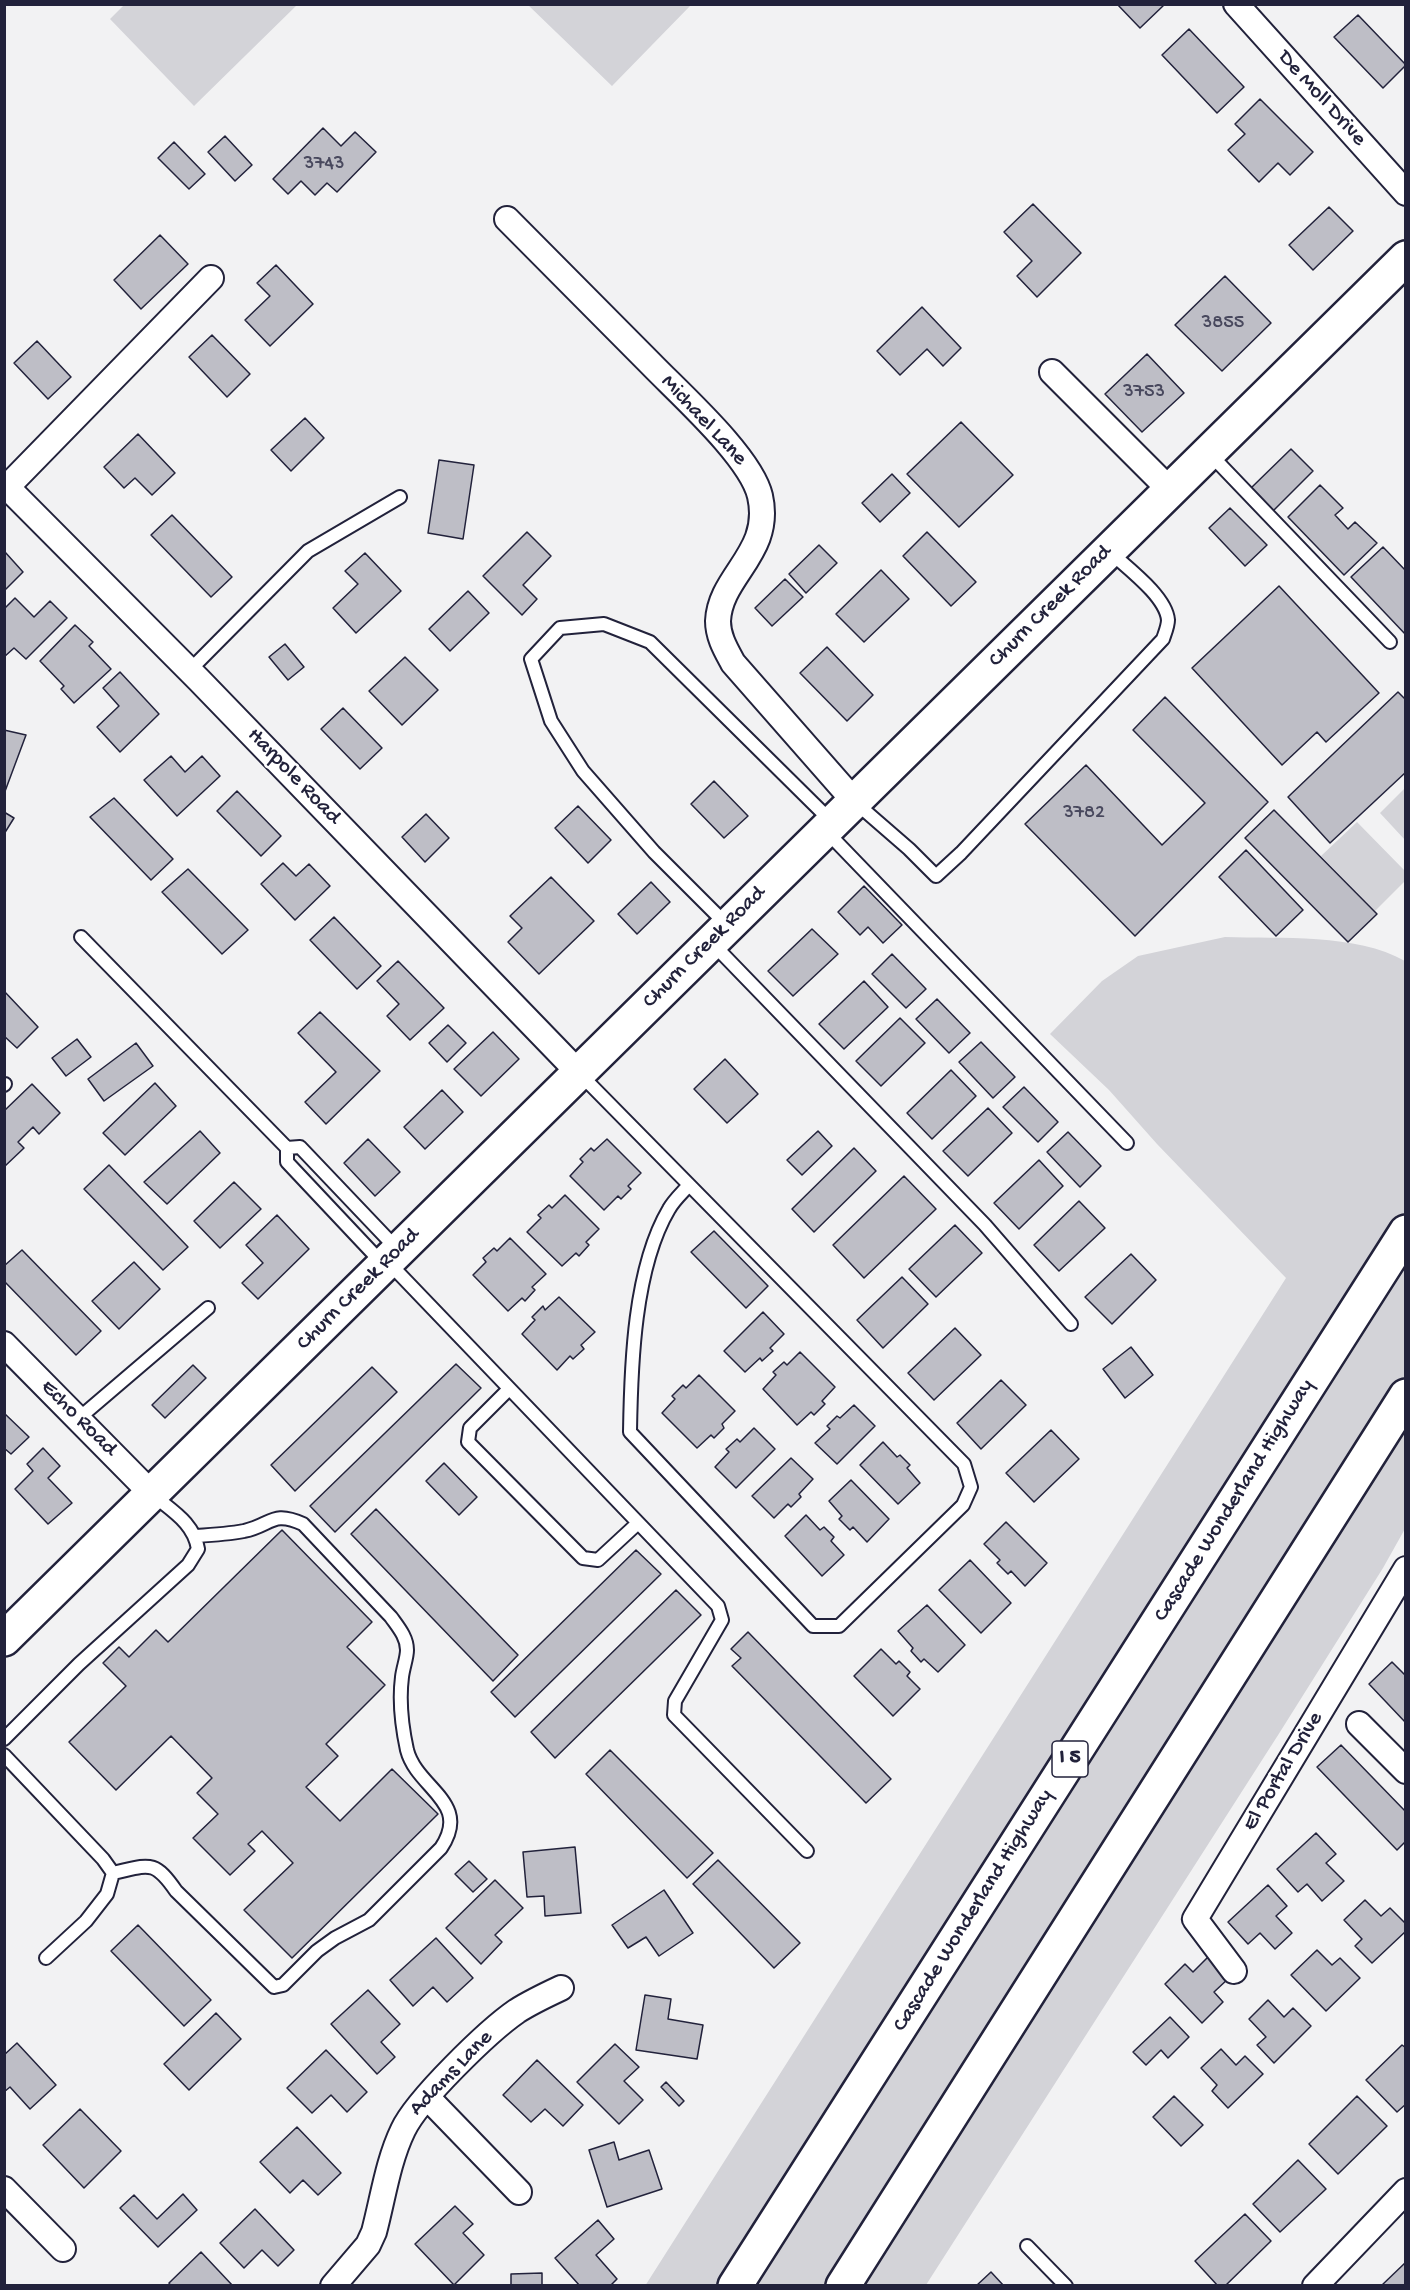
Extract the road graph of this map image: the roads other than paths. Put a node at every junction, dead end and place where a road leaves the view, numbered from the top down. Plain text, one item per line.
1 (1236, 4) edge
2 (1406, 193) edge
3 (507, 219) dead end
4 (1406, 258) edge
5 (211, 278) dead end
6 (1052, 372) dead end
7 (1208, 452) junction
8 (6, 485) edge
9 (1170, 490) junction
10 (399, 497) dead end
11 (1108, 550) junction
12 (1390, 642) dead end
13 (189, 671) junction
14 (837, 818) junction
15 (720, 934) junction
16 (81, 938) dead end
17 (579, 1073) junction
18 (1127, 1143) dead end
19 (287, 1148) junction
20 (690, 1185) junction
21 (1406, 1232) edge
22 (390, 1259) junction
23 (208, 1308) dead end
24 (1071, 1324) dead end
25 (4, 1344) edge
26 (509, 1389) junction
27 (1406, 1396) edge
28 (78, 1419) junction
29 (152, 1494) junction
30 (638, 1522) junction
31 (196, 1536) junction
32 (1406, 1569) edge
33 (4, 1639) edge
34 (1359, 1724) dead end
35 (4, 1739) edge
36 (4, 1755) edge
37 (1406, 1771) edge
38 (807, 1851) dead end
39 (113, 1873) junction
40 (46, 1958) dead end
41 (1234, 1971) dead end
42 (561, 1988) dead end
43 (427, 2097) junction
44 (4, 2189) edge
45 (1406, 2191) edge
46 (519, 2192) dead end
47 (1027, 2246) dead end
48 (63, 2249) dead end
49 (1321, 2283) edge
50 (333, 2286) edge
51 (735, 2286) edge
52 (843, 2286) edge
53 (1066, 2286) edge

1 - 2 street, De Moll Drive
3 - 14 street, Michael Lane
4 - 7 main road, Churn Creek Road
5 - 8 street
6 - 9 street
7 - 9 main road, Churn Creek Road
7 - 12 lane
8 - 13 street, Harpole Road
9 - 11 main road, Churn Creek Road
10 - 13 lane
11 - 14 main road, Churn Creek Road
11 - 14 lane
13 - 17 street, Harpole Road
14 - 15 main road, Churn Creek Road
14 - 15 lane
14 - 18 lane
15 - 17 main road, Churn Creek Road
15 - 24 lane
16 - 19 lane
17 - 20 lane
17 - 22 main road, Churn Creek Road
19 - 22 lane
19 - 22 lane
20 - 20 lane
21 - 51 main road, Cascade Wonderland Highway / I 5
22 - 26 lane
22 - 29 main road, Churn Creek Road
23 - 28 lane
25 - 28 street, Echo Road
26 - 30 lane
26 - 30 lane
27 - 52 main road
28 - 29 street, Echo Road
29 - 31 lane
29 - 33 main road, Churn Creek Road
30 - 38 lane
31 - 35 lane
31 - 39 lane
32 - 41 street, El Portal Drive
34 - 37 street
36 - 39 lane
39 - 40 lane
42 - 43 street, Adams Lane
43 - 46 street
43 - 50 street, Adams Lane
44 - 48 street
45 - 49 street
47 - 53 lane

